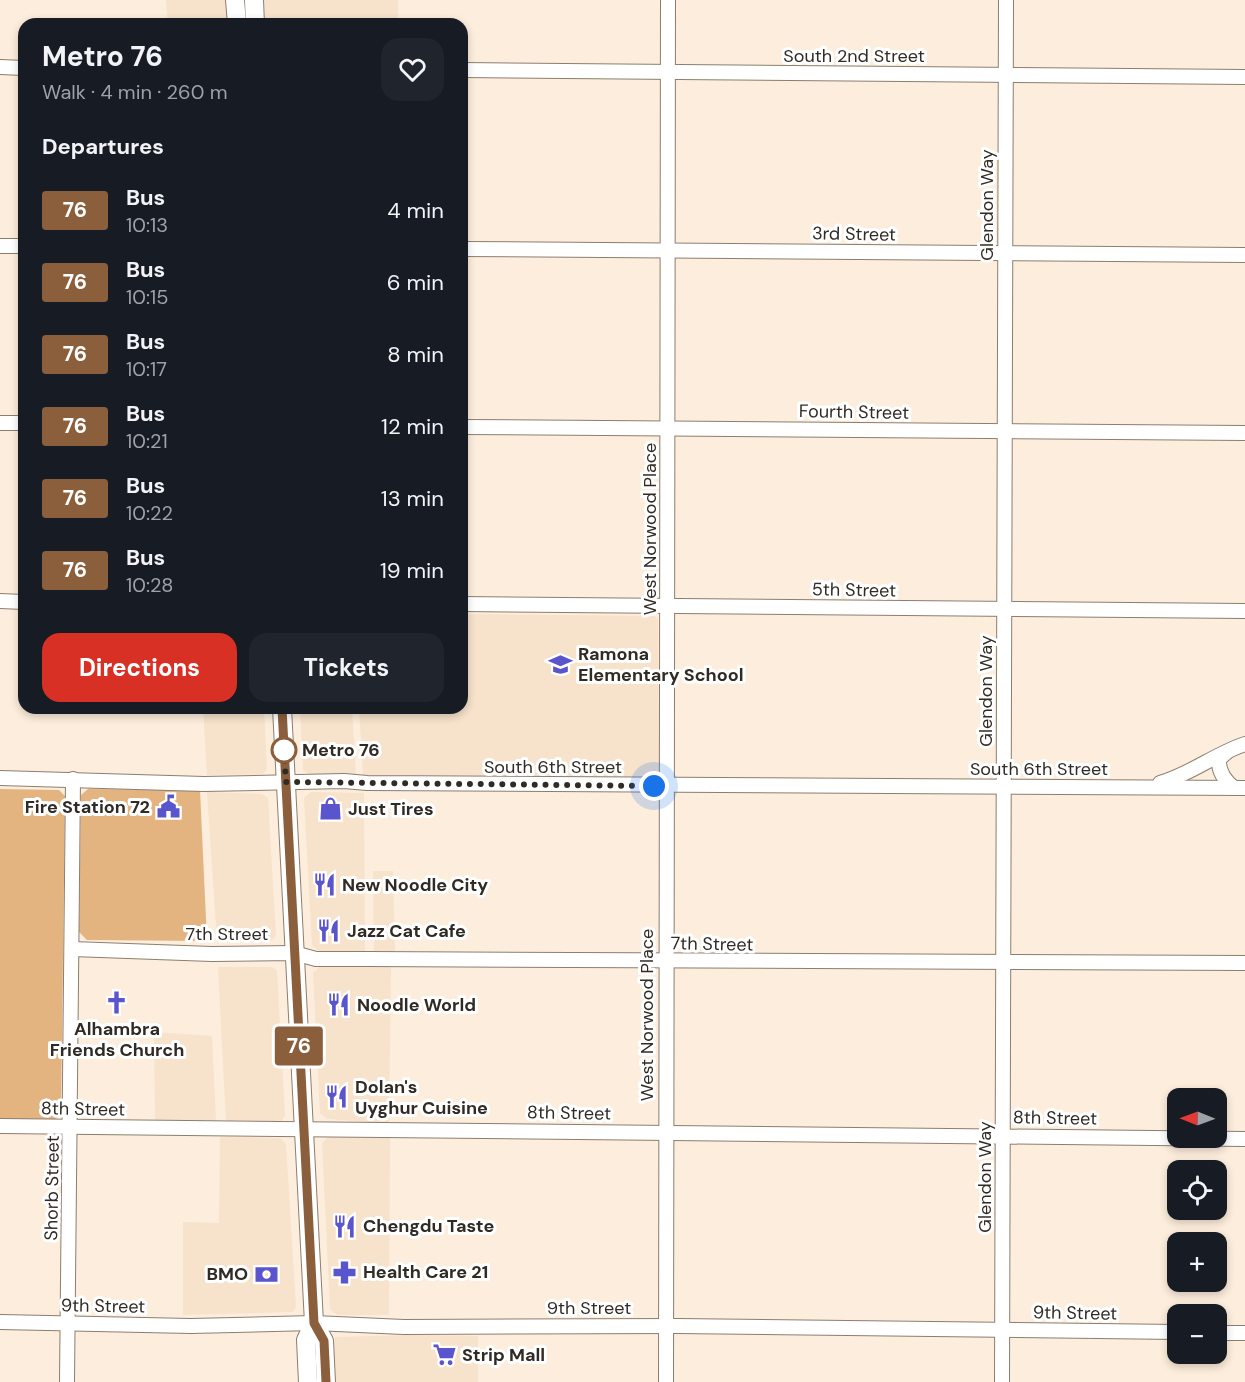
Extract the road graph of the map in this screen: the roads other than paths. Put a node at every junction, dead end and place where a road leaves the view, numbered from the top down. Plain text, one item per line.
1 (236, 0) edge
2 (254, 0) edge
3 (668, 0) edge
4 (1006, 0) edge
5 (237, 18) edge
6 (255, 18) edge
7 (0, 67) edge
8 (18, 68) edge
9 (468, 70) edge
10 (667, 72) junction
11 (1006, 75) junction
12 (1245, 77) edge
13 (0, 246) edge
14 (18, 246) edge
15 (468, 249) edge
16 (667, 250) junction
17 (1006, 253) junction
18 (1245, 255) edge
19 (0, 423) edge
20 (18, 423) edge
21 (468, 427) edge
22 (667, 428) junction
23 (1006, 431) junction
24 (1245, 433) edge
25 (0, 601) edge
26 (18, 602) edge
27 (468, 604) edge
28 (667, 607) junction
29 (1004, 608) junction
30 (1245, 610) edge
31 (282, 714) edge
32 (1245, 744) edge
33 (1230, 749) junction
34 (0, 778) edge
35 (73, 779) junction
36 (286, 782) junction
37 (668, 785) junction
38 (1004, 788) junction
39 (1142, 788) junction
40 (1239, 788) edge
41 (72, 949) junction
42 (294, 953) junction
43 (666, 962) junction
44 (1003, 963) junction
45 (1245, 963) edge
46 (0, 1126) edge
47 (71, 1127) junction
48 (304, 1129) junction
49 (666, 1132) junction
50 (1003, 1136) junction
51 (1245, 1138) edge
52 (0, 1322) edge
53 (68, 1322) junction
54 (314, 1323) junction
55 (665, 1326) junction
56 (1002, 1330) junction
57 (1167, 1332) edge
58 (1227, 1333) edge
59 (1245, 1333) edge
60 (67, 1382) edge
61 (308, 1382) edge
62 (326, 1382) edge
63 (666, 1382) edge
64 (1002, 1382) edge

1 - 5 main road
2 - 6 main road
3 - 10 street, West Norwood Place
4 - 11 street, Glendon Way
7 - 8 street
9 - 10 street, South 2nd Street
10 - 11 street, South 2nd Street
10 - 16 street, West Norwood Place
11 - 12 street, South 2nd Street
11 - 17 street, Glendon Way
13 - 14 street
15 - 16 street, 3rd Street
16 - 17 street, 3rd Street
16 - 22 street, West Norwood Place
17 - 18 street, 3rd Street
17 - 23 street, Glendon Way
19 - 20 street
21 - 22 street, Fourth Street
22 - 23 street, Fourth Street
22 - 28 street, West Norwood Place
23 - 24 street, Fourth Street
23 - 29 street, Glendon Way
25 - 26 street
27 - 28 street, 5th Street
28 - 29 street, 5th Street
28 - 37 street, West Norwood Place
29 - 30 street, 5th Street
29 - 38 street, Glendon Way
31 - 36 main road
32 - 33 street, South 6th Street
33 - 39 street, South 6th Street
33 - 40 street
34 - 35 street, South 6th Street
35 - 36 street, South 6th Street
35 - 41 street, Shorb Street
36 - 37 street, South 6th Street
36 - 42 main road
37 - 38 street, South 6th Street
37 - 43 street, West Norwood Place
38 - 39 street, South 6th Street
38 - 44 street, Glendon Way
39 - 40 street, South 6th Street
41 - 42 street, 7th Street
41 - 47 street, Shorb Street
42 - 43 street, 7th Street
42 - 48 main road
43 - 44 street, 7th Street
43 - 49 street, West Norwood Place
44 - 45 street, 7th Street
44 - 50 street, Glendon Way
46 - 47 street, 8th Street
47 - 48 street, 8th Street
47 - 53 street, Shorb Street
48 - 49 street, 8th Street
48 - 54 main road
49 - 50 street, 8th Street
49 - 55 street, West Norwood Place
50 - 51 street, 8th Street
50 - 56 street, Glendon Way
52 - 53 street, 9th Street
53 - 54 street, 9th Street
53 - 60 street, Shorb Street
54 - 55 street, 9th Street
54 - 61 main road
54 - 62 main road
55 - 56 street, 9th Street
55 - 63 street, West Norwood Place
56 - 57 street, 9th Street
56 - 64 street, Glendon Way
58 - 59 street

